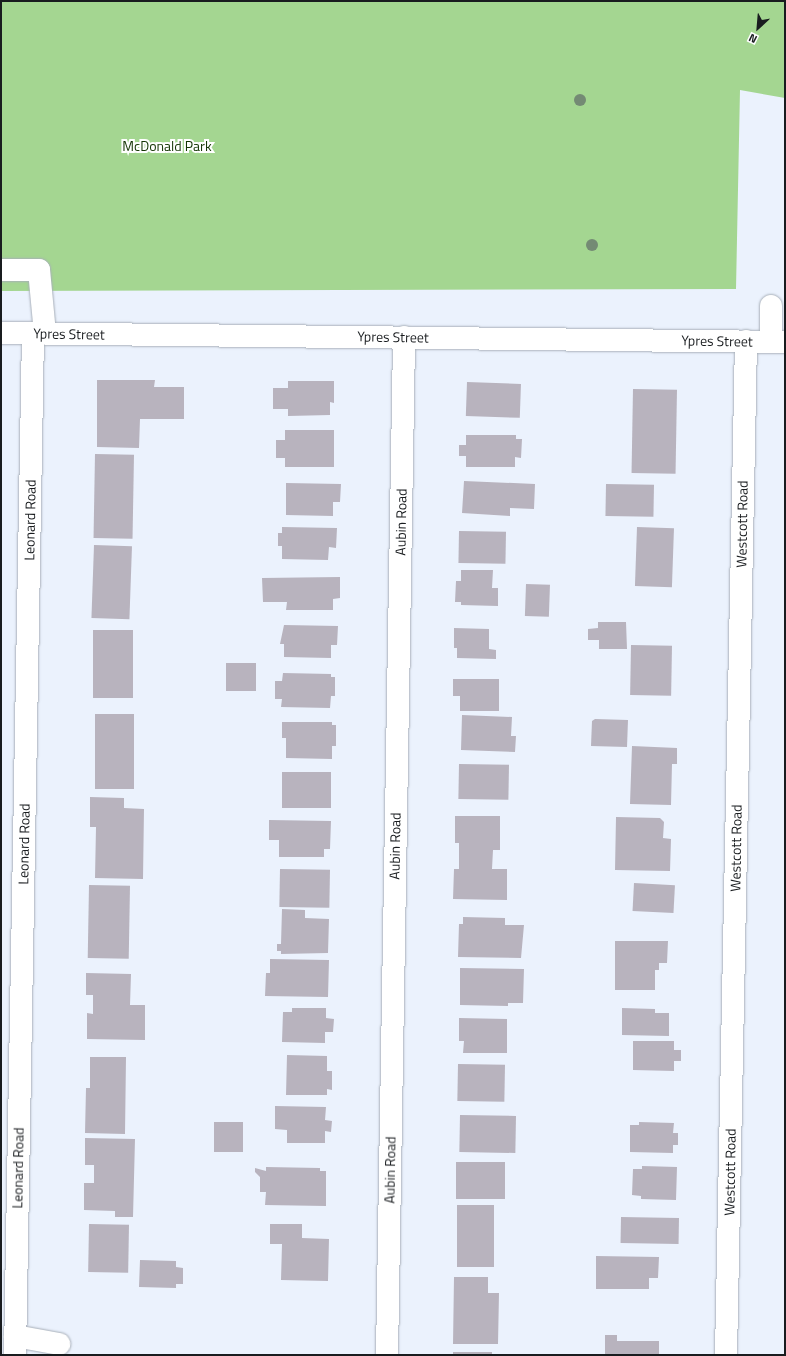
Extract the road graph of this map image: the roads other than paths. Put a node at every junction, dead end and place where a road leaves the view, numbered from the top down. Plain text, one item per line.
1 (1, 270) edge
2 (771, 306) dead end
3 (1, 333) edge
4 (39, 334) junction
5 (404, 337) junction
6 (746, 341) junction
7 (778, 342) edge
8 (9, 1262) edge
9 (8, 1303) edge
10 (59, 1344) dead end
11 (15, 1346) edge
12 (387, 1355) edge
13 (726, 1355) edge

1 - 4 street, Leonard Road
2 - 7 street
3 - 4 street, Ypres Street
4 - 5 street, Ypres Street
4 - 8 street, Leonard Road
5 - 6 street, Ypres Street
5 - 12 street, Aubin Road
6 - 7 street, Ypres Street
6 - 13 street, Westcott Road
8 - 9 street, Leonard Road
9 - 11 street, Leonard Road
10 - 11 street

